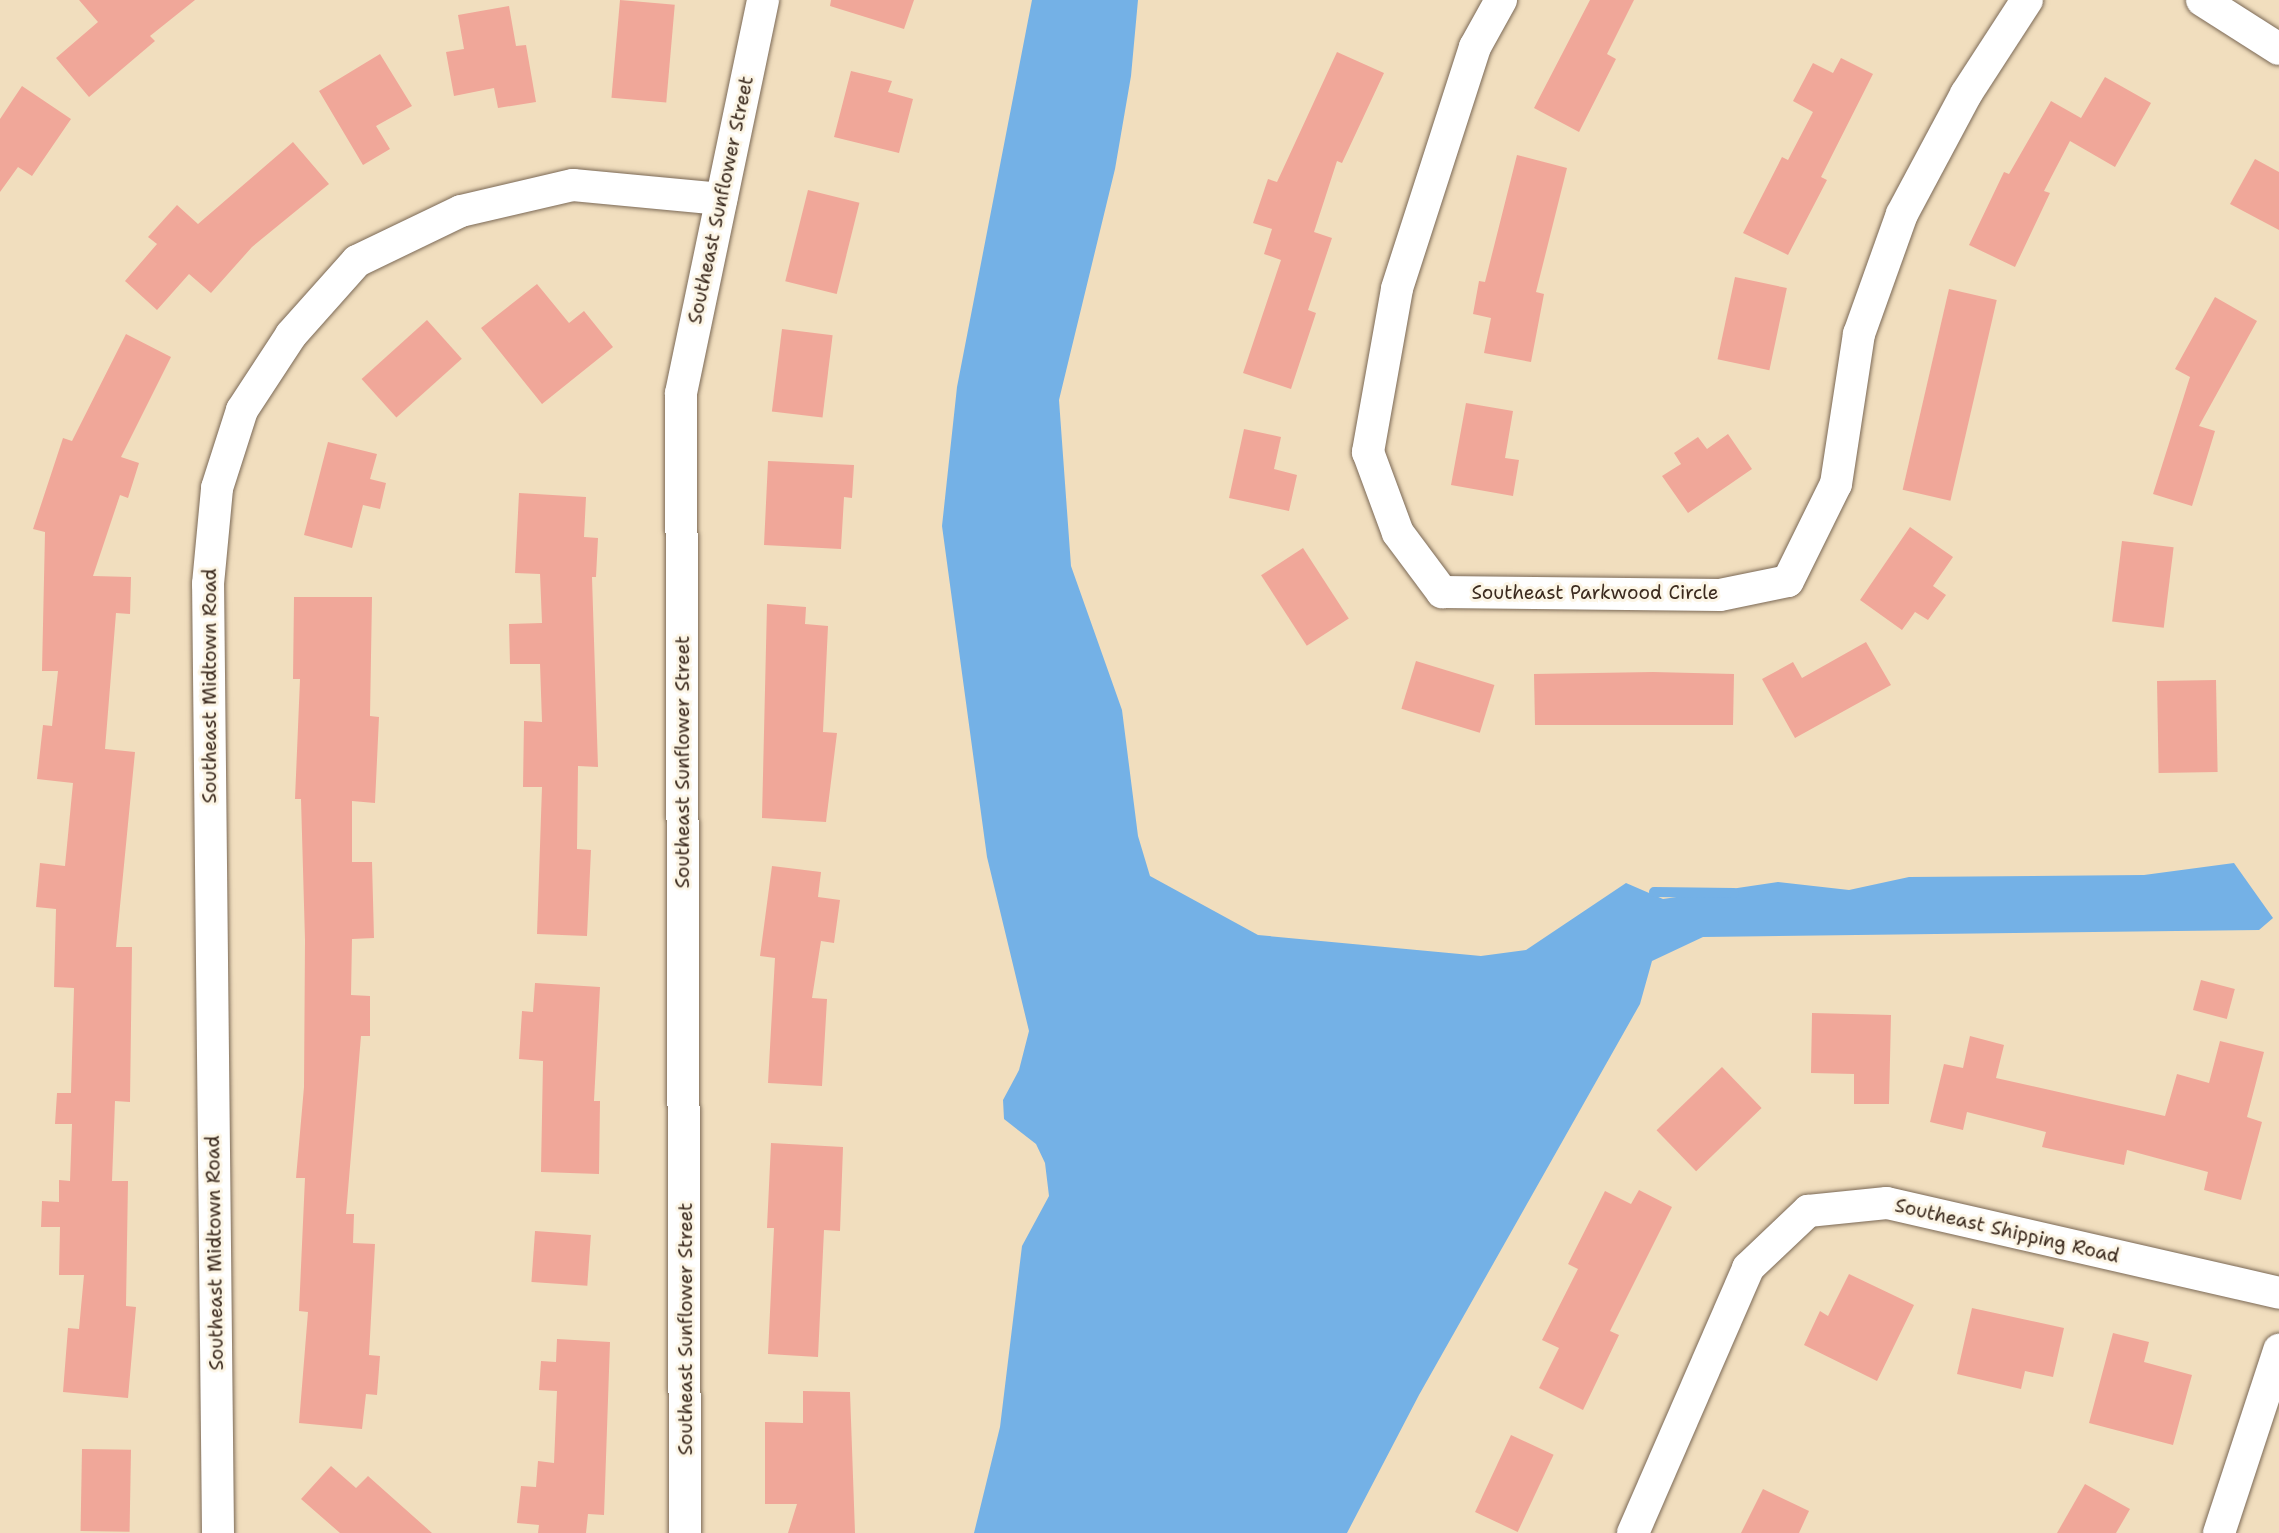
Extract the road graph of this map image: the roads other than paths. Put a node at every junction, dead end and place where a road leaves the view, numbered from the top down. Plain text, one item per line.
1 (764, 0) edge
2 (1501, 0) edge
3 (2027, 0) edge
4 (2203, 0) edge
5 (2279, 49) edge
6 (721, 199) junction
7 (2279, 1293) edge
8 (2279, 1350) edge
9 (218, 1533) edge
10 (685, 1533) edge
11 (1633, 1533) edge
12 (2219, 1533) edge

1 - 6 street, Southeast Sunflower Street
2 - 3 street, Southeast Parkwood Circle
4 - 5 street
6 - 9 street, Southeast Midtown Road
6 - 10 street, Southeast Sunflower Street
7 - 11 street, Southeast Shipping Road
8 - 12 street

